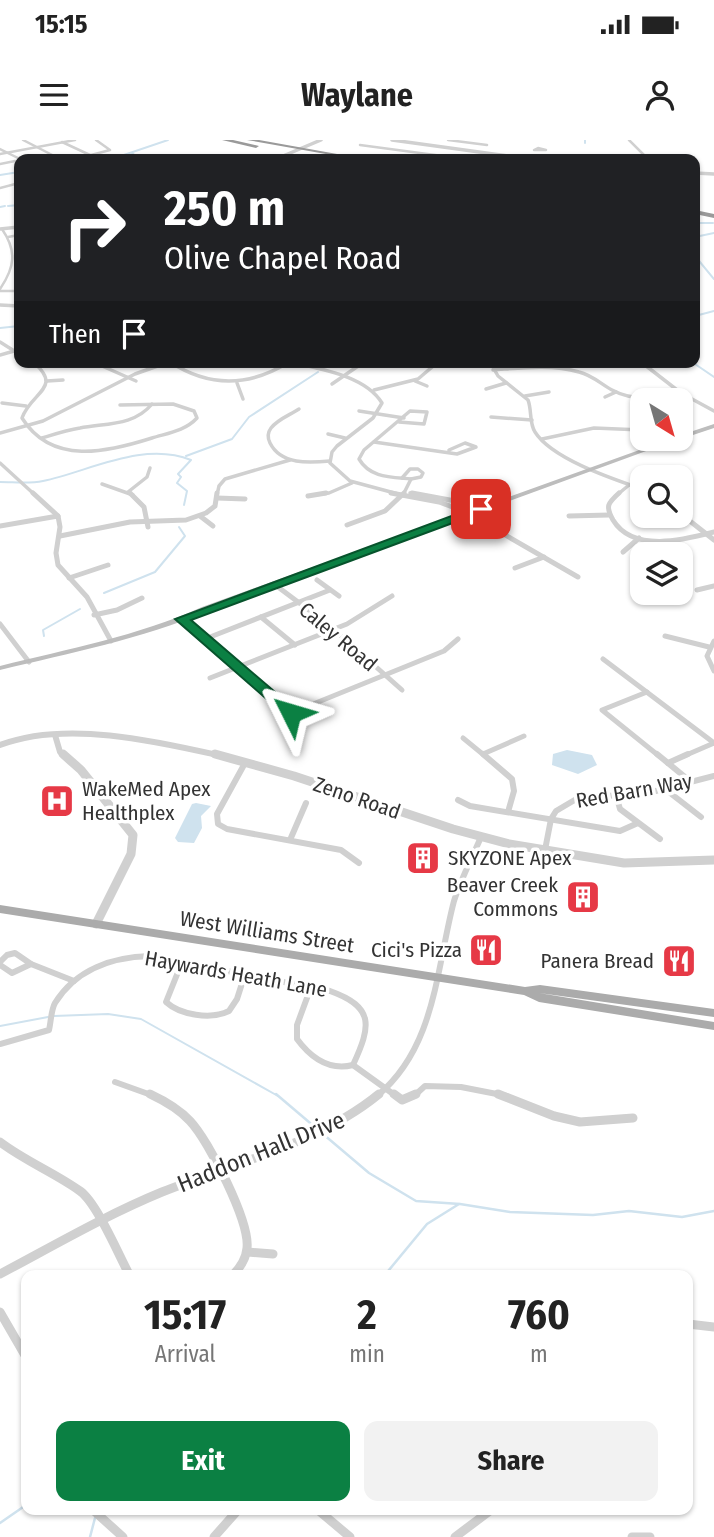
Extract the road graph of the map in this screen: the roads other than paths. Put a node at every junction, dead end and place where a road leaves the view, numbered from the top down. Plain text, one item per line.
1 (23, 140) edge
2 (75, 140) edge
3 (96, 140) edge
4 (225, 140) edge
5 (250, 140) edge
6 (321, 140) edge
7 (392, 140) edge
8 (428, 140) edge
9 (448, 140) edge
10 (629, 140) edge
11 (61, 141) edge
12 (420, 144) junction
13 (360, 145) dead end
14 (487, 145) dead end
15 (434, 146) junction
16 (37, 147) junction
17 (539, 151) dead end
18 (2, 152) edge
19 (50, 154) edge
20 (88, 154) edge
21 (97, 154) edge
22 (290, 154) edge
23 (304, 154) edge
24 (333, 154) edge
25 (423, 154) joint
26 (494, 154) edge
27 (536, 154) edge
28 (643, 154) edge
29 (14, 184) edge
30 (5, 186) junction
31 (0, 188) edge
32 (11, 191) dead end
33 (1, 229) edge
34 (14, 236) edge
35 (8, 237) junction
36 (14, 246) edge
37 (14, 270) edge
38 (0, 290) edge
39 (40, 368) edge
40 (105, 368) edge
41 (154, 368) edge
42 (178, 368) edge
43 (281, 368) edge
44 (311, 368) edge
45 (355, 368) edge
46 (434, 368) edge
47 (578, 368) edge
48 (649, 368) edge
49 (493, 370) joint
50 (575, 371) junction
51 (342, 377) junction
52 (127, 379) junction
53 (63, 380) dead end
54 (47, 381) junction
55 (136, 381) dead end
56 (415, 381) junction
57 (237, 383) junction
58 (506, 383) junction
59 (332, 384) dead end
60 (427, 386) dead end
61 (675, 388) edge
62 (486, 389) dead end
63 (374, 390) junction
64 (549, 392) dead end
65 (616, 392) junction
66 (630, 395) edge
67 (525, 396) junction
68 (605, 397) dead end
69 (243, 399) dead end
70 (693, 400) edge
71 (2, 403) dead end
72 (152, 404) junction
73 (120, 405) dead end
74 (26, 406) junction
75 (299, 409) dead end
76 (359, 411) dead end
77 (714, 411) edge
78 (377, 413) junction
79 (491, 417) dead end
80 (404, 418) junction
81 (532, 420) junction
82 (399, 422) junction
83 (28, 426) junction
84 (714, 426) edge
85 (605, 427) junction
86 (630, 429) edge
87 (0, 433) edge
88 (328, 433) dead end
89 (693, 433) edge
90 (607, 435) dead end
91 (42, 438) junction
92 (345, 439) junction
93 (542, 439) junction
94 (374, 442) junction
95 (449, 450) junction
96 (71, 451) junction
97 (640, 452) edge
98 (62, 458) dead end
99 (290, 460) junction
100 (330, 461) junction
101 (0, 463) edge
102 (150, 468) dead end
103 (593, 469) junction
104 (222, 472) dead end
105 (230, 477) junction
106 (402, 478) junction
107 (411, 479) junction
108 (352, 483) junction
109 (102, 484) dead end
110 (629, 485) joint
111 (128, 492) junction
112 (405, 494) junction
113 (308, 496) dead end
114 (218, 498) junction
115 (245, 499) dead end
116 (469, 513) junction
117 (610, 515) junction
118 (58, 516) junction
119 (200, 516) junction
120 (569, 516) dead end
121 (148, 524) junction
122 (693, 524) edge
123 (347, 525) dead end
124 (0, 526) edge
125 (213, 526) dead end
126 (714, 532) edge
127 (705, 535) junction
128 (60, 536) junction
129 (639, 538) junction
130 (714, 540) edge
131 (623, 552) dead end
132 (544, 557) junction
133 (108, 565) dead end
134 (515, 568) dead end
135 (578, 577) dead end
136 (69, 578) junction
137 (317, 580) dead end
138 (274, 584) junction
139 (714, 586) edge
140 (330, 590) junction
141 (697, 590) dead end
142 (339, 596) dead end
143 (392, 596) dead end
144 (142, 598) dead end
145 (298, 603) junction
146 (205, 609) junction
147 (94, 615) junction
148 (261, 617) junction
149 (182, 619) junction
150 (166, 623) junction
151 (0, 624) edge
152 (334, 629) junction
153 (665, 636) dead end
154 (205, 639) junction
155 (458, 639) dead end
156 (111, 641) junction
157 (714, 641) edge
158 (295, 645) junction
159 (709, 647) junction
160 (603, 659) dead end
161 (29, 662) junction
162 (237, 667) junction
163 (0, 668) edge
164 (714, 671) edge
165 (384, 676) junction
166 (210, 678) dead end
167 (402, 690) dead end
168 (647, 692) junction
169 (55, 735) junction
170 (524, 736) dead end
171 (463, 738) dead end
172 (714, 743) edge
173 (0, 745) edge
174 (484, 754) junction
175 (244, 763) junction
176 (668, 763) junction
177 (714, 776) edge
178 (691, 782) junction
179 (666, 789) junction
180 (616, 795) junction
181 (458, 800) dead end
182 (306, 803) dead end
183 (508, 812) junction
184 (701, 817) dead end
185 (551, 819) junction
186 (638, 823) junction
187 (481, 837) junction
188 (660, 839) dead end
189 (290, 840) junction
190 (545, 850) junction
191 (714, 860) edge
192 (359, 863) dead end
193 (0, 909) edge
194 (96, 924) junction
195 (182, 962) junction
196 (0, 963) edge
197 (31, 964) junction
198 (245, 974) junction
199 (439, 978) junction
200 (74, 981) junction
201 (311, 987) junction
202 (528, 992) junction
203 (714, 1013) edge
204 (714, 1026) edge
205 (0, 1044) edge
206 (353, 1065) junction
207 (114, 1082) dead end
208 (386, 1088) junction
209 (633, 1118) dead end
210 (0, 1142) edge
211 (220, 1168) junction
212 (101, 1220) junction
213 (248, 1252) junction
214 (274, 1254) dead end
215 (127, 1270) edge
216 (237, 1270) edge
217 (0, 1274) edge
218 (0, 1312) edge
219 (693, 1324) edge
220 (714, 1326) edge
221 (21, 1348) edge
222 (99, 1515) edge
223 (234, 1515) edge
224 (324, 1515) edge
225 (484, 1515) edge
226 (123, 1537) edge
227 (214, 1537) edge
228 (350, 1537) edge
229 (455, 1537) edge
230 (632, 1537) edge
231 (650, 1537) edge

1 - 16 street
2 - 11 street
3 - 21 street
4 - 23 highway
5 - 24 highway
6 - 22 street
7 - 12 street
8 - 12 street
9 - 14 street
10 - 28 street
11 - 16 street
11 - 20 street
12 - 15 street
13 - 25 street
15 - 25 street
15 - 26 street
16 - 18 street
16 - 19 street
17 - 27 street
29 - 30 street
30 - 31 street
30 - 32 street
33 - 35 street
34 - 35 street
35 - 36 street
37 - 38 street
39 - 54 street
40 - 52 street
41 - 52 street
42 - 57 street
43 - 57 street
44 - 51 street
45 - 51 street
46 - 56 street
47 - 50 street
48 - 61 street
49 - 50 street
49 - 58 street
50 - 65 street
51 - 59 street
51 - 63 street
52 - 55 street
52 - 83 street
53 - 54 street
54 - 74 street
56 - 60 street
56 - 63 street
57 - 69 street
58 - 62 street
58 - 67 street
63 - 78 street
64 - 67 street
65 - 66 street
65 - 68 street
67 - 81 street
70 - 77 street
71 - 74 street
72 - 73 street
72 - 91 street
72 - 96 street
74 - 83 street
75 - 99 street
76 - 78 street
78 - 80 street
78 - 92 street
79 - 81 street
80 - 82 street
80 - 82 street
81 - 93 street
82 - 94 street
83 - 87 street
83 - 91 street
84 - 89 main road
85 - 86 street
85 - 90 street
85 - 93 street
88 - 92 street
91 - 96 street
92 - 100 street
93 - 103 street
94 - 95 street
94 - 106 street
95 - 95 street
96 - 98 street
97 - 103 main road
99 - 100 street
99 - 105 street
100 - 108 street
101 - 118 street
102 - 111 street
103 - 110 street
103 - 116 main road
104 - 105 street
105 - 114 street
106 - 107 street
106 - 107 street
107 - 112 street
108 - 112 street
108 - 113 street
109 - 111 street
110 - 117 street
111 - 121 street
112 - 116 street
112 - 123 street
114 - 115 street
114 - 119 street
116 - 132 street
116 - 138 main road
117 - 120 street
117 - 129 street
118 - 124 street
118 - 128 street
119 - 121 street
119 - 125 street
121 - 128 street
122 - 127 street
126 - 127 street
127 - 129 street
127 - 130 street
128 - 136 street
129 - 131 street
132 - 134 street
132 - 135 street
133 - 136 street
136 - 147 street
137 - 140 street
138 - 145 street, Caley Road
138 - 146 main road
139 - 141 street
140 - 142 street
140 - 145 street
143 - 152 street
144 - 147 street
145 - 148 street
145 - 152 street, Caley Road
146 - 149 main road
146 - 150 main road
147 - 156 street
148 - 154 street
148 - 158 street
149 - 150 main road
149 - 154 street
150 - 156 main road
151 - 161 street
152 - 158 street
152 - 165 street, Caley Road
153 - 159 street
154 - 162 street
155 - 165 street
156 - 161 main road
157 - 159 street
158 - 162 street
159 - 164 street
160 - 168 street
161 - 163 main road
162 - 165 street
162 - 166 street
165 - 167 street, Caley Road
168 - 172 street
168 - 176 street
169 - 173 street, Zeno Road
169 - 175 street, Zeno Road
169 - 194 street
170 - 174 street
171 - 174 street
172 - 176 street
174 - 183 street
175 - 187 street, Zeno Road
175 - 189 street
176 - 178 street
177 - 178 street, Red Barn Way
178 - 179 street, Red Barn Way
179 - 180 street, Red Barn Way
179 - 184 street
180 - 185 street, Red Barn Way
180 - 186 street
181 - 183 street
182 - 189 street
183 - 185 street
185 - 186 street
185 - 190 street, Red Barn Way
186 - 188 street
187 - 190 street, Zeno Road
187 - 199 street, Haddon Hall Drive
189 - 192 street
190 - 191 street, Zeno Road
193 - 194 main road, West Williams Street
194 - 199 main road, West Williams Street
195 - 198 street, Haywards Heath Lane
195 - 198 street
195 - 200 street, Haywards Heath Lane
196 - 197 street
196 - 197 street
197 - 200 street
198 - 201 street, Haywards Heath Lane
199 - 202 main road, West Williams Street
199 - 208 street, Haddon Hall Drive
200 - 205 street, Haywards Heath Lane
201 - 206 street, Haywards Heath Lane
201 - 206 street
202 - 203 main road, West Williams Street
202 - 204 main road, West Williams Street
206 - 208 street
207 - 211 street
208 - 209 street
208 - 211 street, Haddon Hall Drive
210 - 212 street
211 - 212 street, Haddon Hall Drive
211 - 213 street
212 - 215 street
212 - 217 street, Haddon Hall Drive
213 - 214 street
213 - 216 street
218 - 221 street
219 - 220 street
222 - 226 street
223 - 227 street
224 - 228 street
225 - 229 street
230 - 231 street

